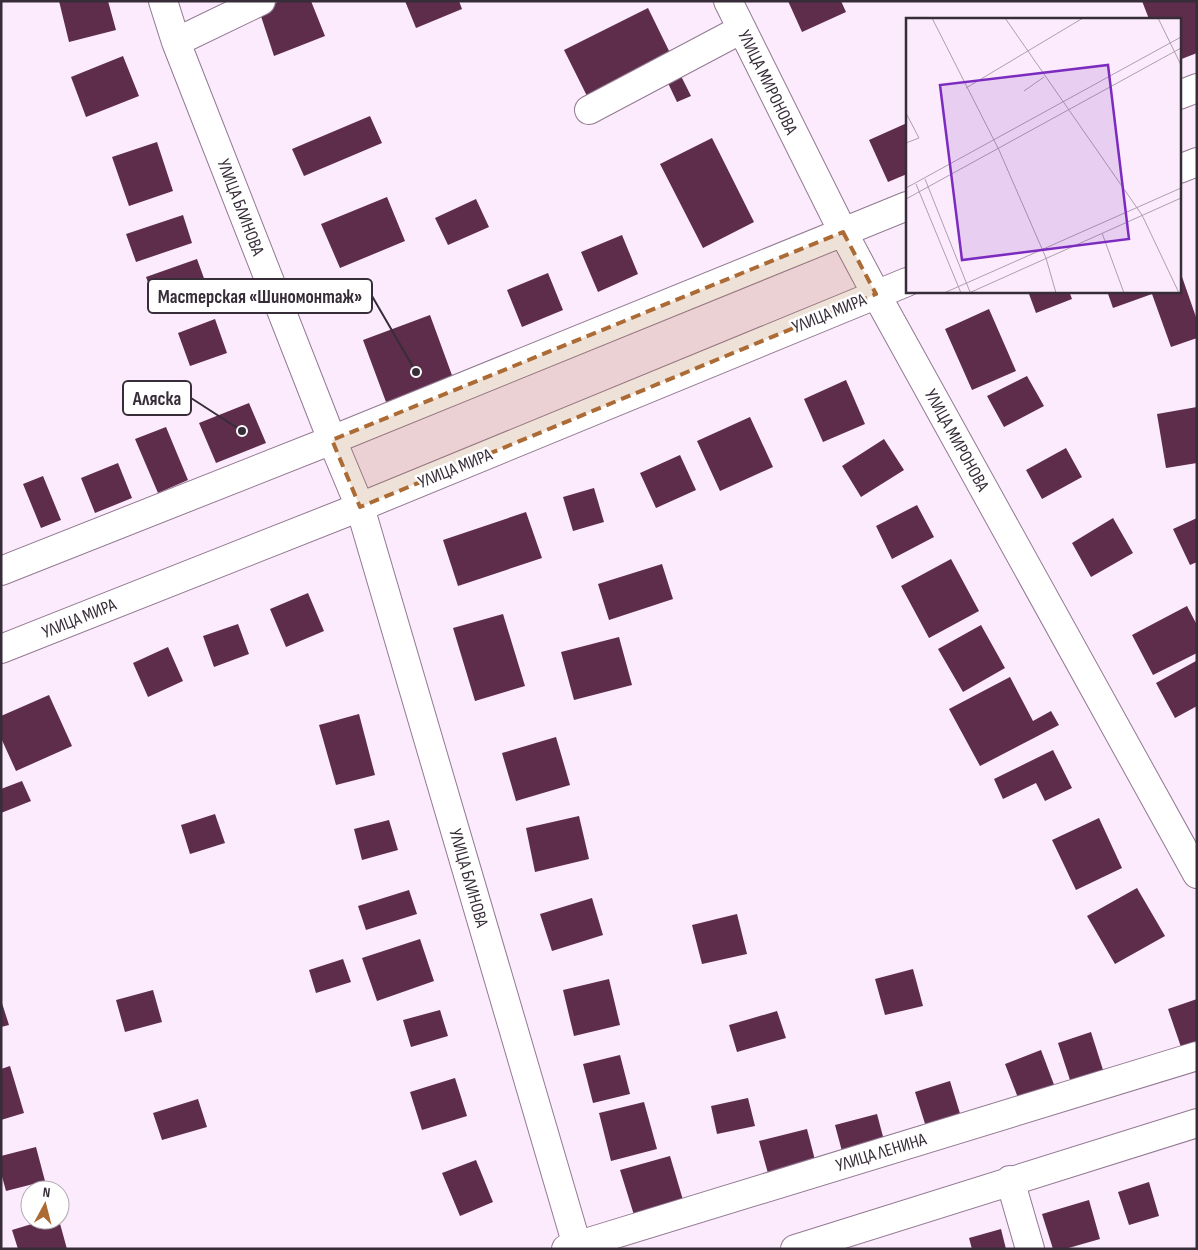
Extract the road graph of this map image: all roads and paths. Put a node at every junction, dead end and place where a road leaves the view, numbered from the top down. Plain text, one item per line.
1 (163, 1) edge
2 (261, 1) edge
3 (728, 1) edge
4 (742, 29) junction
5 (176, 42) junction
6 (1197, 88) edge
7 (1180, 95) edge
8 (588, 110) dead end
9 (1197, 162) edge
10 (1180, 169) edge
11 (906, 206) edge
12 (843, 232) junction
13 (906, 282) edge
14 (876, 294) junction
15 (332, 440) junction
16 (360, 507) junction
17 (1, 571) edge
18 (1, 649) edge
19 (1197, 874) edge
20 (1197, 1056) edge
21 (1197, 1123) edge
22 (1010, 1180) junction
23 (574, 1248) edge
24 (795, 1249) edge
25 (1030, 1249) edge

1 - 5 street, УЛИЦА БЛИНОВА
2 - 5 street
3 - 4 street, УЛИЦА МИРОНОВА
4 - 8 street
4 - 12 street, УЛИЦА МИРОНОВА
5 - 15 street, УЛИЦА БЛИНОВА
6 - 7 street
9 - 10 street
11 - 12 street
12 - 14 street, УЛИЦА МИРОНОВА
12 - 15 street
13 - 14 street, УЛИЦА МИРА
14 - 16 street, УЛИЦА МИРА
14 - 19 street, УЛИЦА МИРОНОВА
15 - 16 street, УЛИЦА БЛИНОВА
15 - 17 street
16 - 18 street, УЛИЦА МИРА
16 - 23 street, УЛИЦА БЛИНОВА
20 - 23 street, УЛИЦА ЛЕНИНА
21 - 22 street
22 - 24 street
22 - 25 street

